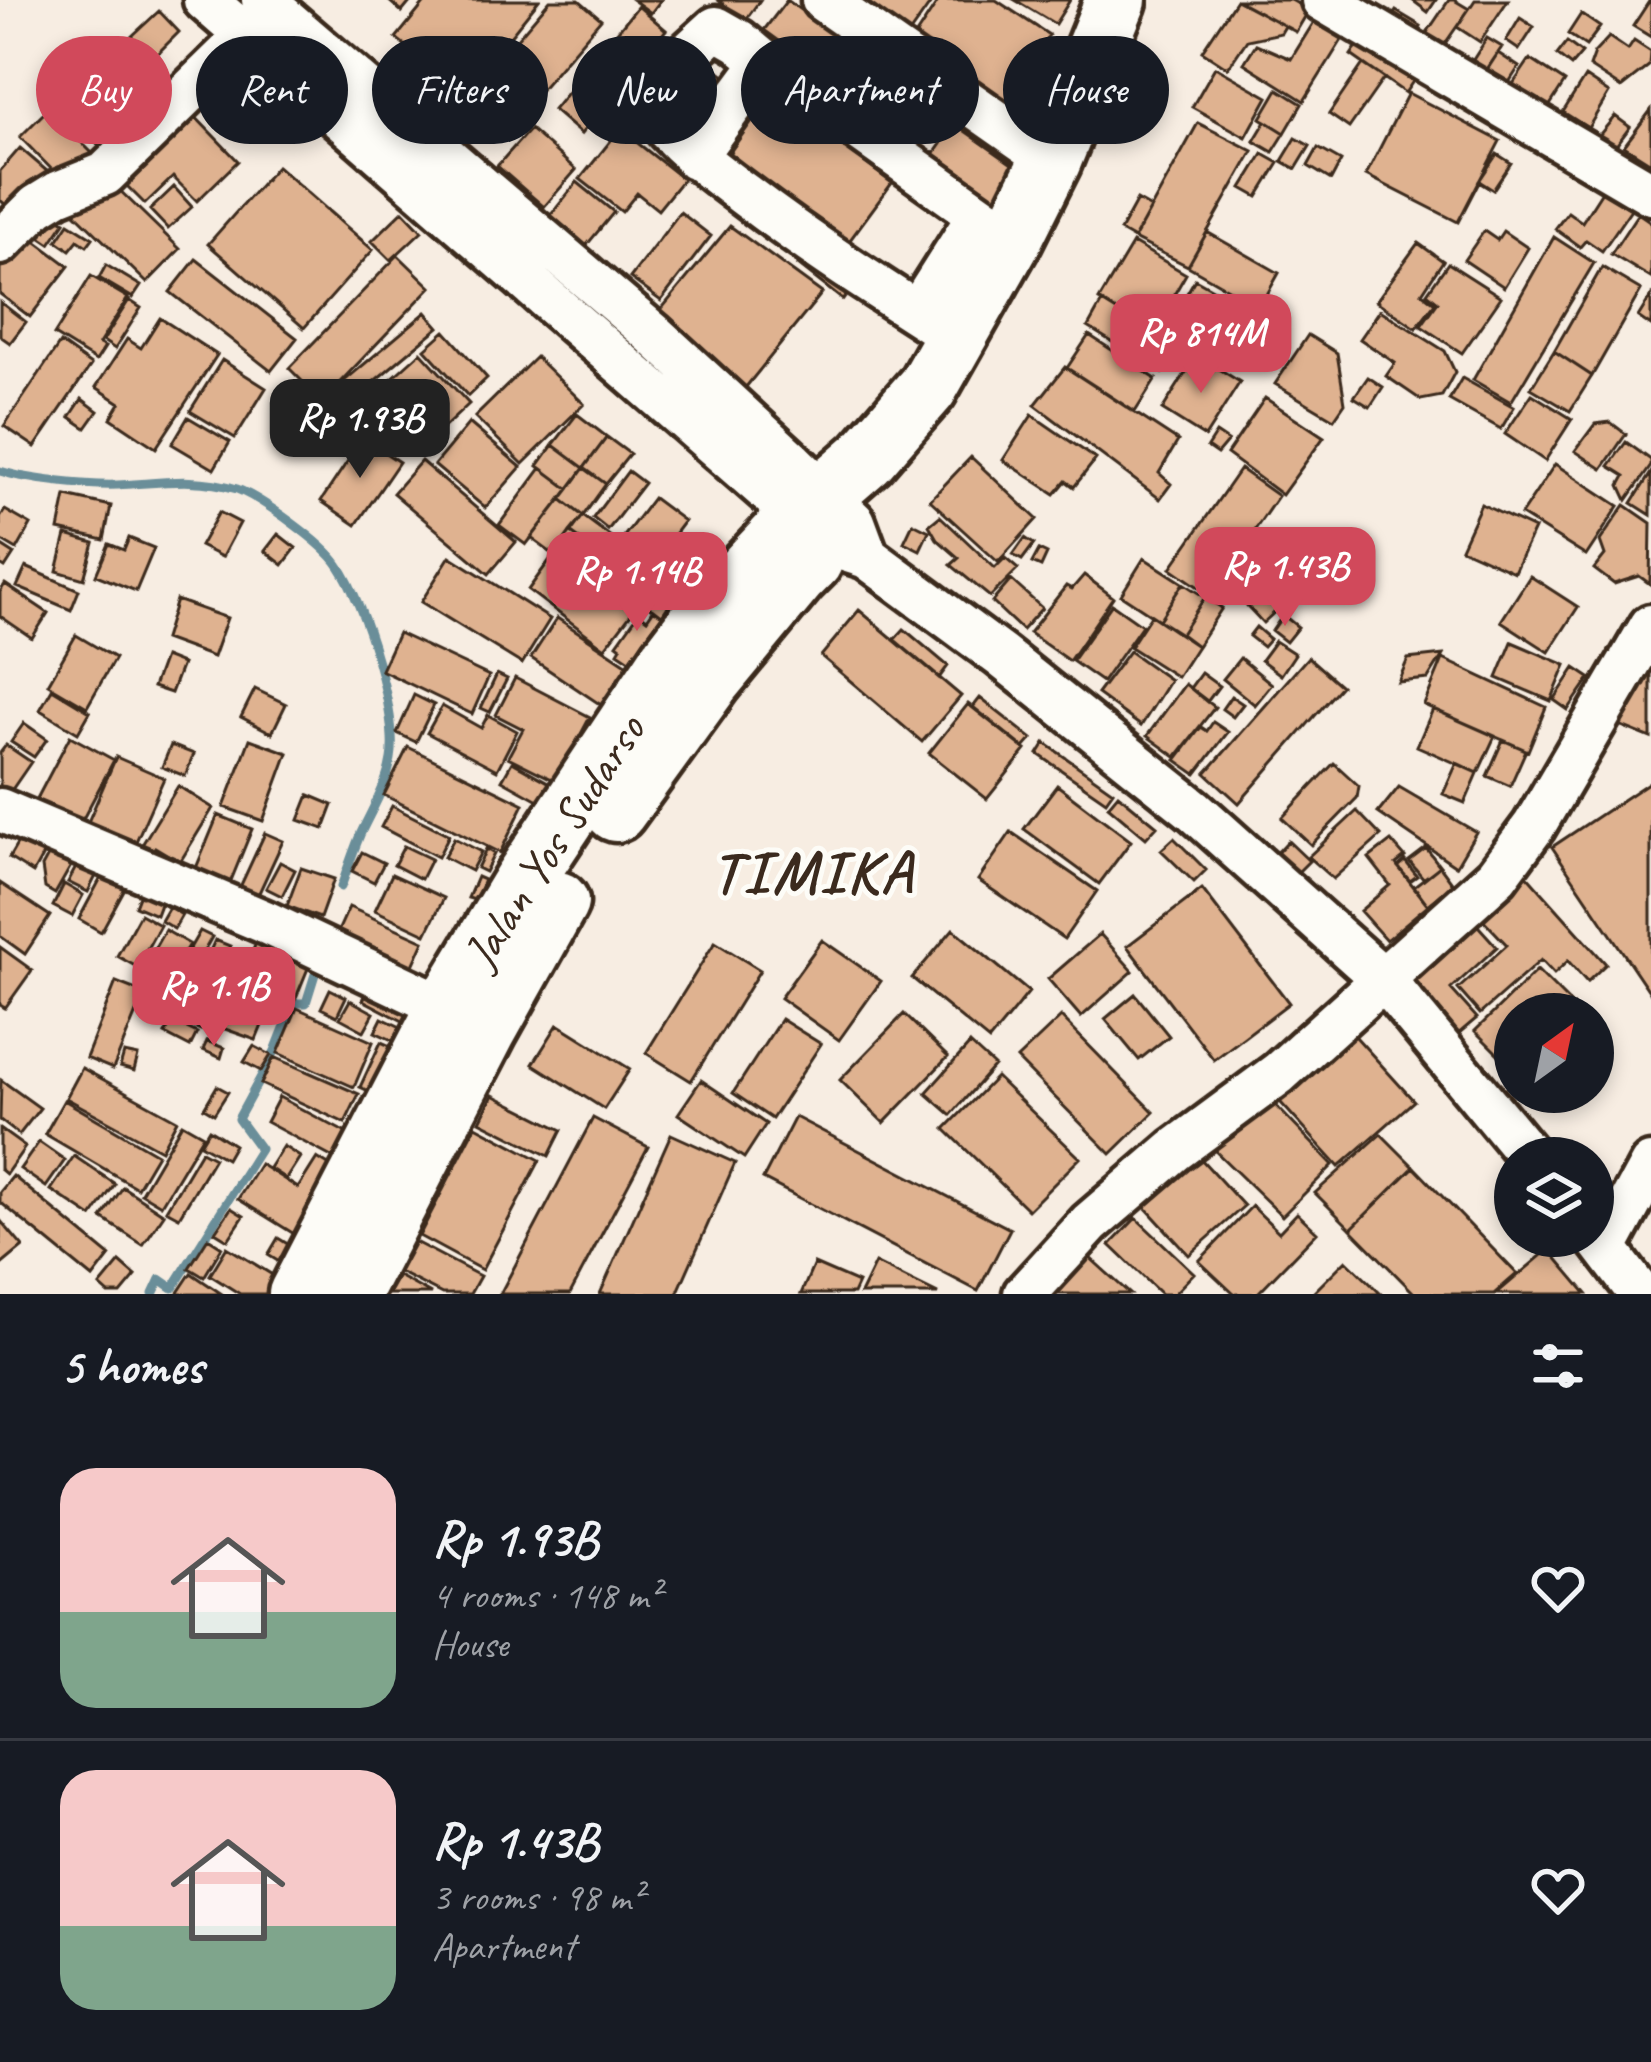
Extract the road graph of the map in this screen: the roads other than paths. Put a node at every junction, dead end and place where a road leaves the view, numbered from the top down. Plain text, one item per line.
1 (205, 0) edge
2 (823, 0) edge
3 (1116, 0) edge
4 (1155, 0) edge
5 (1323, 0) edge
6 (252, 16) edge
7 (741, 42) edge
8 (741, 93) edge
9 (879, 144) edge
10 (694, 157) junction
11 (1051, 160) junction
12 (1651, 193) edge
13 (996, 227) junction
14 (0, 243) edge
15 (936, 325) junction
16 (834, 527) junction
17 (1651, 626) edge
18 (0, 810) edge
19 (1384, 979) junction
20 (447, 1008) junction
21 (1514, 1137) edge
22 (1651, 1165) edge
23 (1614, 1218) edge
24 (1612, 1257) edge
25 (299, 1294) edge
26 (350, 1294) edge
27 (1025, 1294) edge
28 (1640, 1294) edge

1 - 6 street
2 - 11 street
3 - 11 highway, Jalan Yos Sudarso
4 - 16 highway, Jalan Yos Sudarso
5 - 12 street
6 - 14 street
6 - 16 street
7 - 10 street
8 - 10 street
9 - 13 street
10 - 15 street
11 - 13 highway, Jalan Yos Sudarso
13 - 15 highway, Jalan Yos Sudarso
15 - 16 highway, Jalan Yos Sudarso
16 - 19 street
16 - 20 highway, Jalan Yos Sudarso
16 - 26 highway, Jalan Yos Sudarso
17 - 19 street
18 - 20 street
19 - 21 street
19 - 27 street
20 - 25 highway, Jalan Yos Sudarso
22 - 23 street
24 - 28 street

